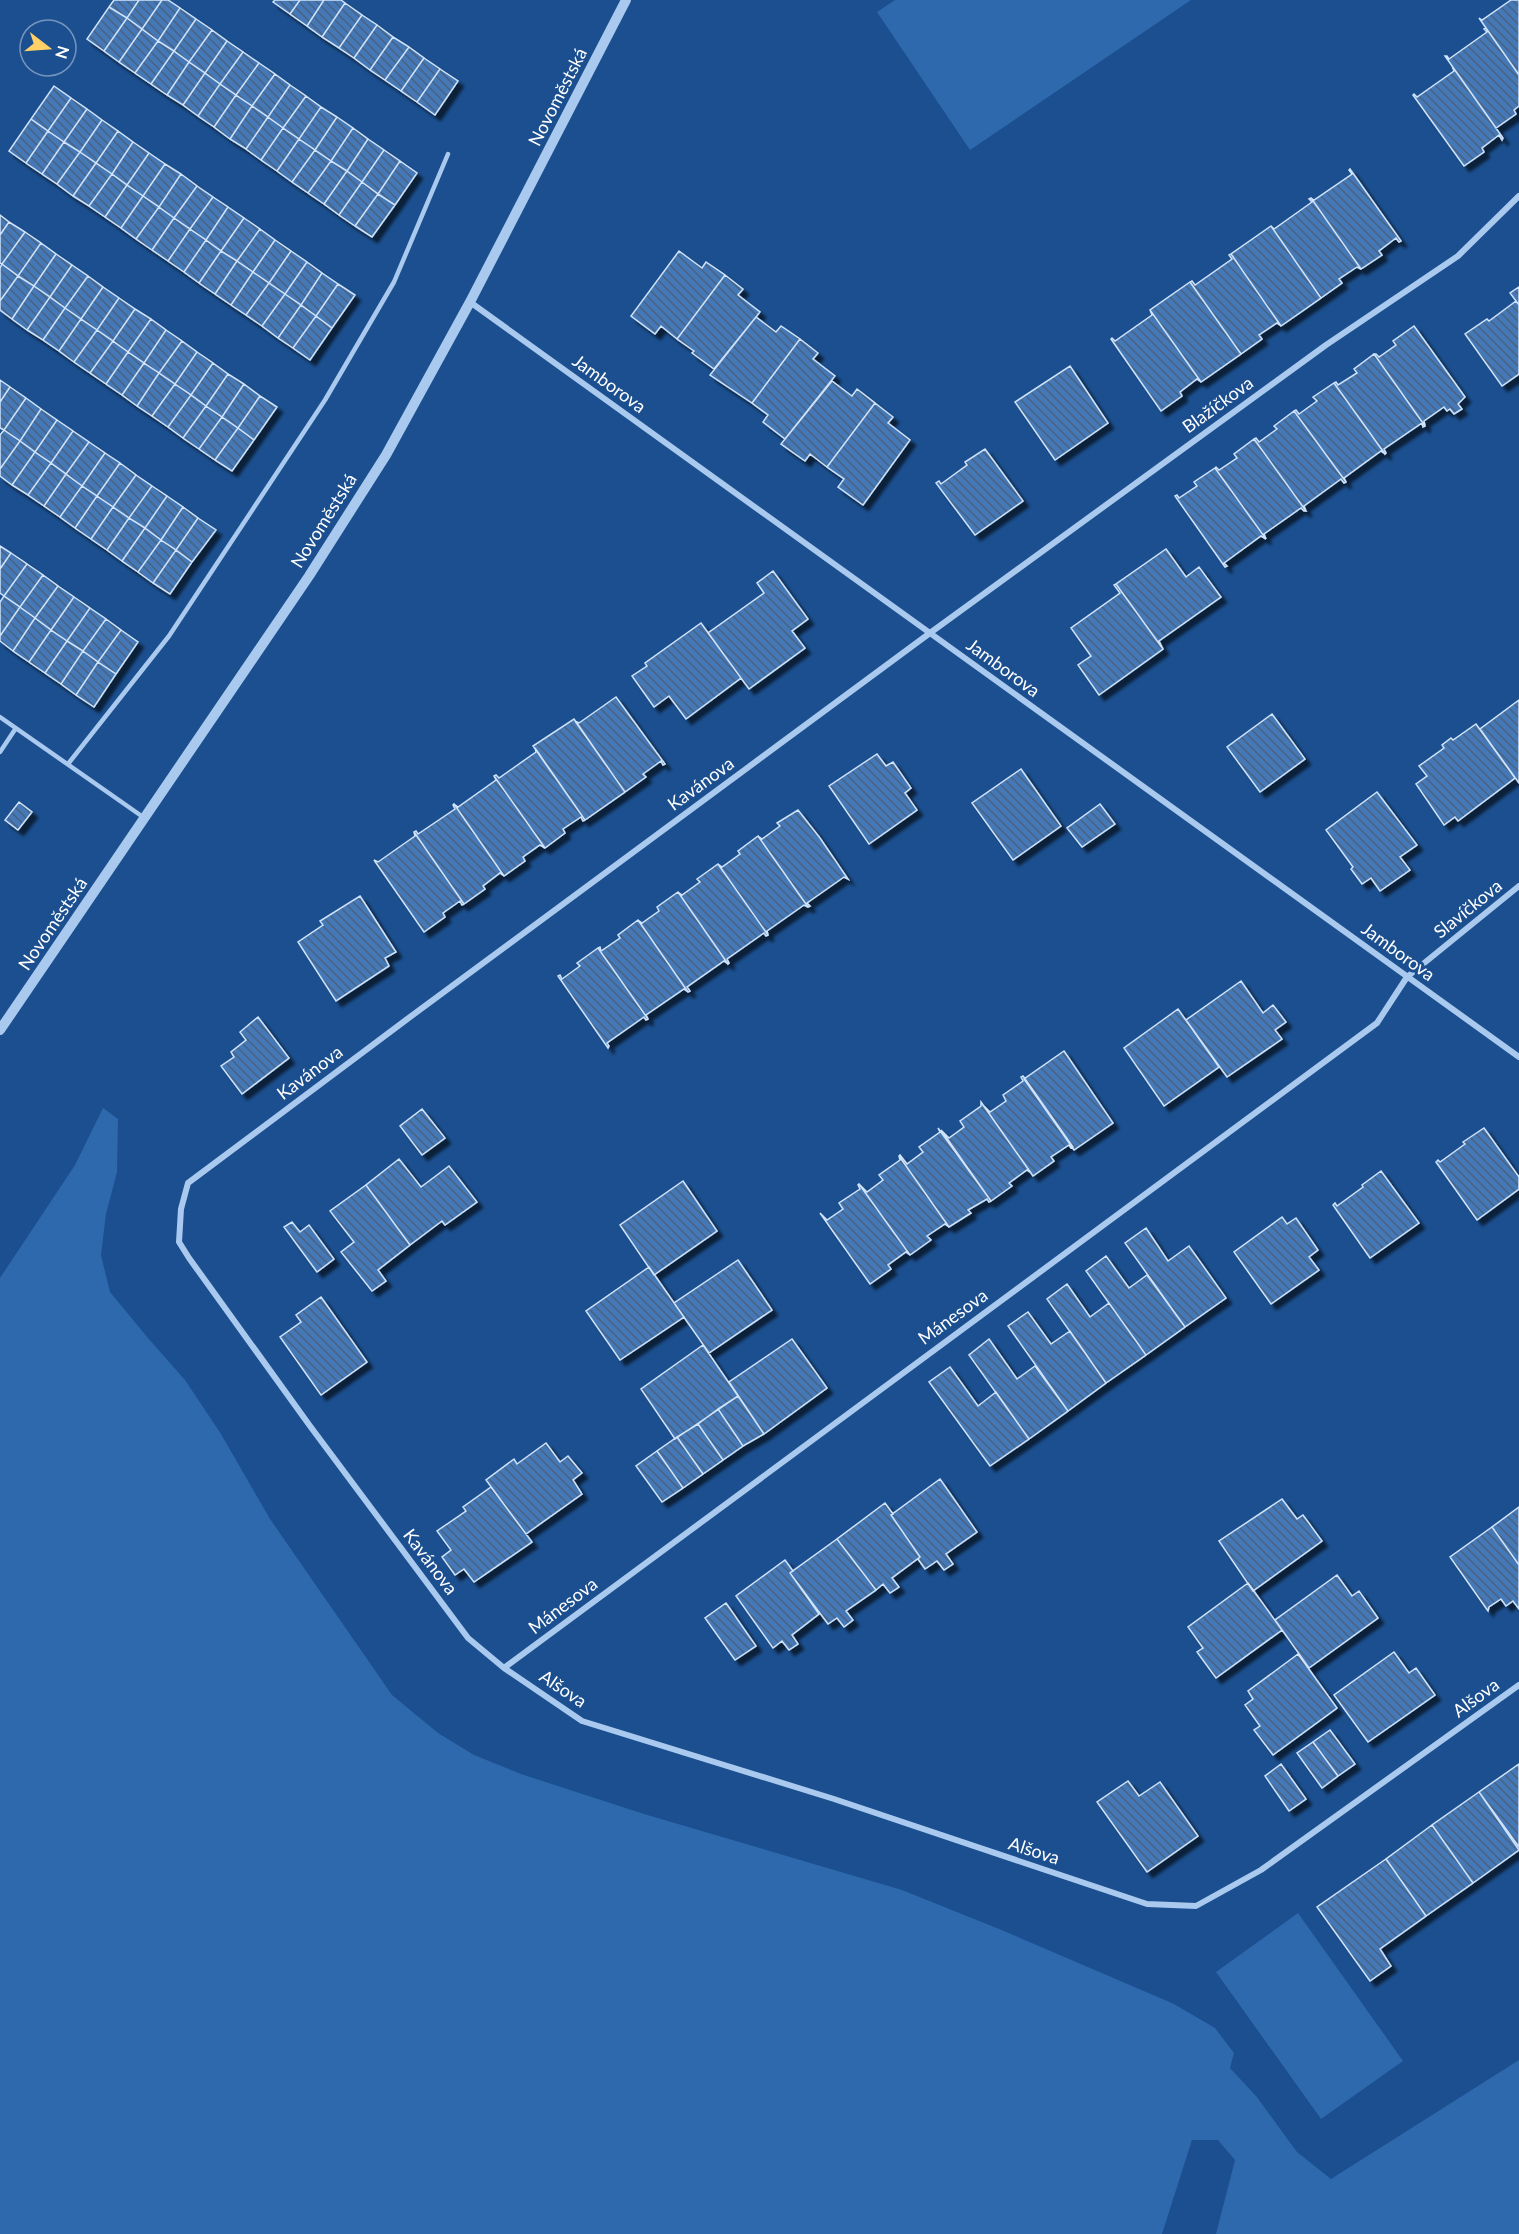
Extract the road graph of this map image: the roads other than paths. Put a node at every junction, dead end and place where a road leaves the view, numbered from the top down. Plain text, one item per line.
1 (626, 0) edge
2 (448, 154) dead end
3 (1519, 196) edge
4 (470, 302) junction
5 (930, 633) junction
6 (0, 717) edge
7 (16, 728) junction
8 (0, 752) edge
9 (68, 764) junction
10 (145, 818) junction
11 (1519, 886) edge
12 (1407, 977) junction
13 (0, 1030) edge
14 (1519, 1057) edge
15 (504, 1668) junction
16 (1519, 1685) edge

1 - 4 street, Novoměstská
2 - 9 lane
3 - 5 street, Blažíčkova
4 - 5 street, Jamborova
4 - 10 street, Novoměstská
5 - 12 street, Jamborova
5 - 15 street, Kavánova
6 - 7 lane
7 - 8 lane
7 - 9 lane
9 - 10 lane
10 - 13 street, Novoměstská
11 - 12 street, Slavíčkova
12 - 14 street, Jamborova
12 - 15 street, Mánesova
15 - 16 street, Alšova

